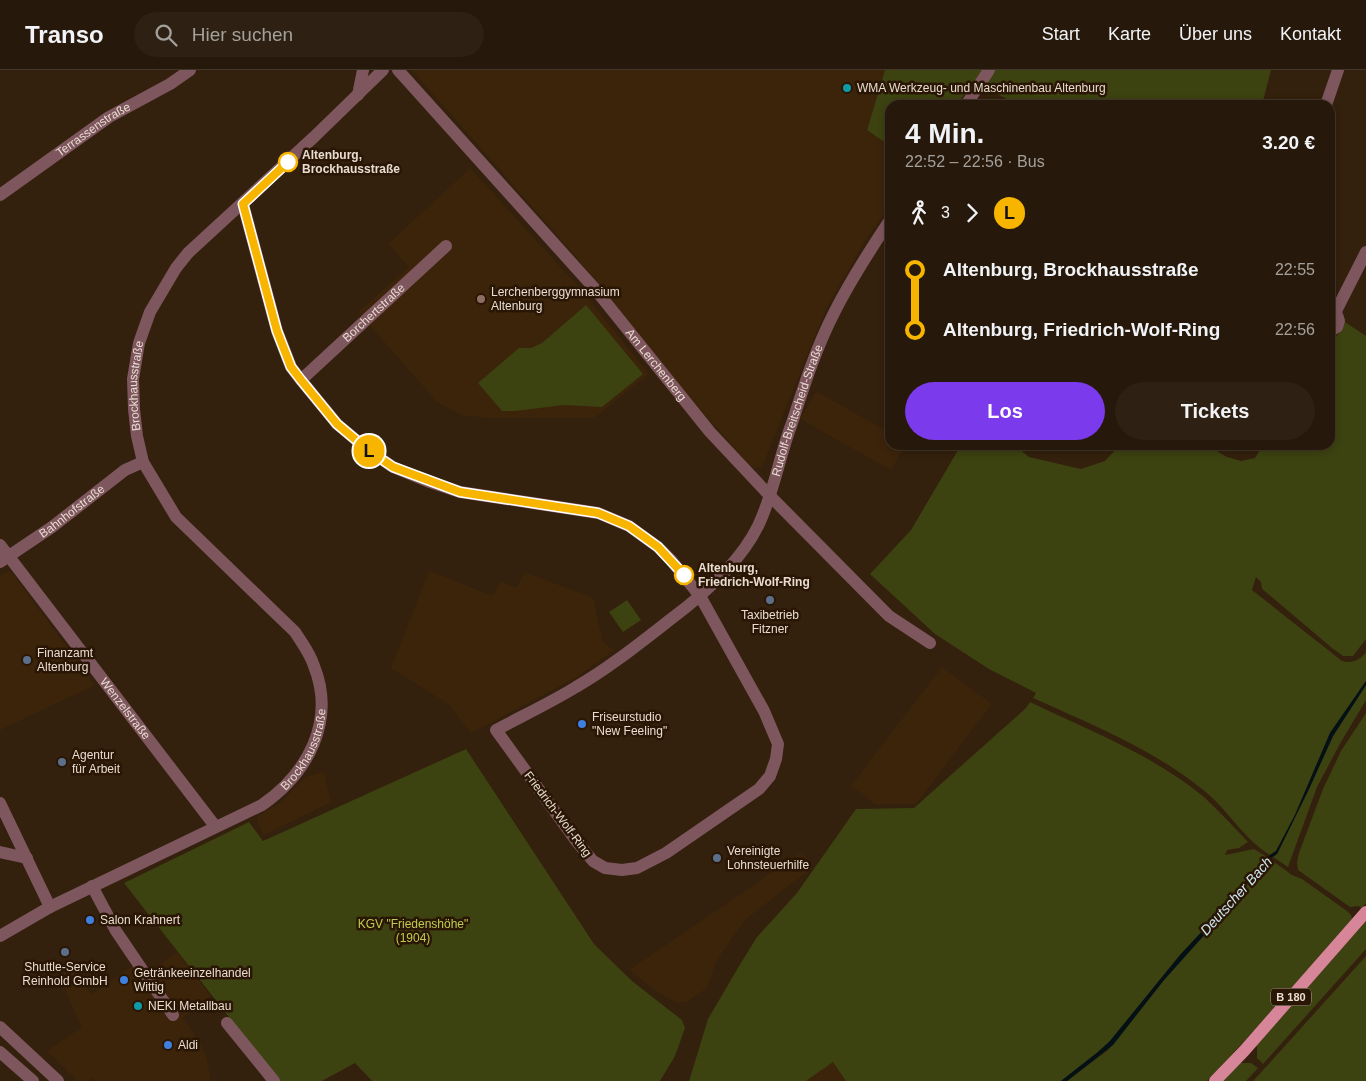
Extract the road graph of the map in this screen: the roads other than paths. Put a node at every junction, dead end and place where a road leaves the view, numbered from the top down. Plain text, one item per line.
1 (190, 70) edge
2 (363, 70) edge
3 (383, 70) edge
4 (398, 70) edge
5 (989, 70) edge
6 (1338, 70) edge
7 (358, 94) junction
8 (969, 100) edge
9 (1328, 100) edge
10 (0, 195) edge
11 (243, 204) junction
12 (885, 228) edge
13 (446, 246) dead end
14 (1366, 252) edge
15 (1335, 308) edge
16 (1335, 314) edge
17 (1335, 328) edge
18 (301, 380) junction
19 (144, 462) junction
20 (771, 497) junction
21 (0, 544) edge
22 (5, 560) edge
23 (700, 596) junction
24 (930, 643) dead end
25 (0, 803) edge
26 (215, 826) junction
27 (0, 852) edge
28 (27, 858) junction
29 (92, 886) junction
30 (50, 907) junction
31 (1366, 912) edge
32 (0, 936) edge
33 (173, 1015) dead end
34 (228, 1023) dead end
35 (0, 1027) edge
36 (0, 1052) edge
37 (32, 1081) edge
38 (58, 1081) edge
39 (274, 1081) edge
40 (1215, 1081) edge

1 - 10 street, Terrassenstraße
2 - 7 street
3 - 7 street, Brockhausstraße
4 - 20 street, Am Lerchenberg
5 - 8 street
6 - 9 street
7 - 11 street, Brockhausstraße
11 - 18 street
11 - 19 street, Brockhausstraße
12 - 20 street, Rudolf-Breitscheid-Straße
13 - 18 street, Borchertstraße
14 - 15 street
16 - 17 street
18 - 23 street
19 - 22 street, Bahnhofstraße
19 - 26 street, Brockhausstraße
20 - 23 street, Rudolf-Breitscheid-Straße
20 - 24 street, Am Lerchenberg
21 - 22 street, Wenzelstraße
22 - 26 street, Wenzelstraße
23 - 23 street, Friedrich-Wolf-Ring
25 - 28 street
26 - 29 street, Brockhausstraße
27 - 28 street
28 - 30 street
29 - 30 street, Brockhausstraße
29 - 33 street
30 - 32 street, Brockhausstraße
31 - 40 main road, B 180
34 - 39 street
35 - 38 street
36 - 37 street

